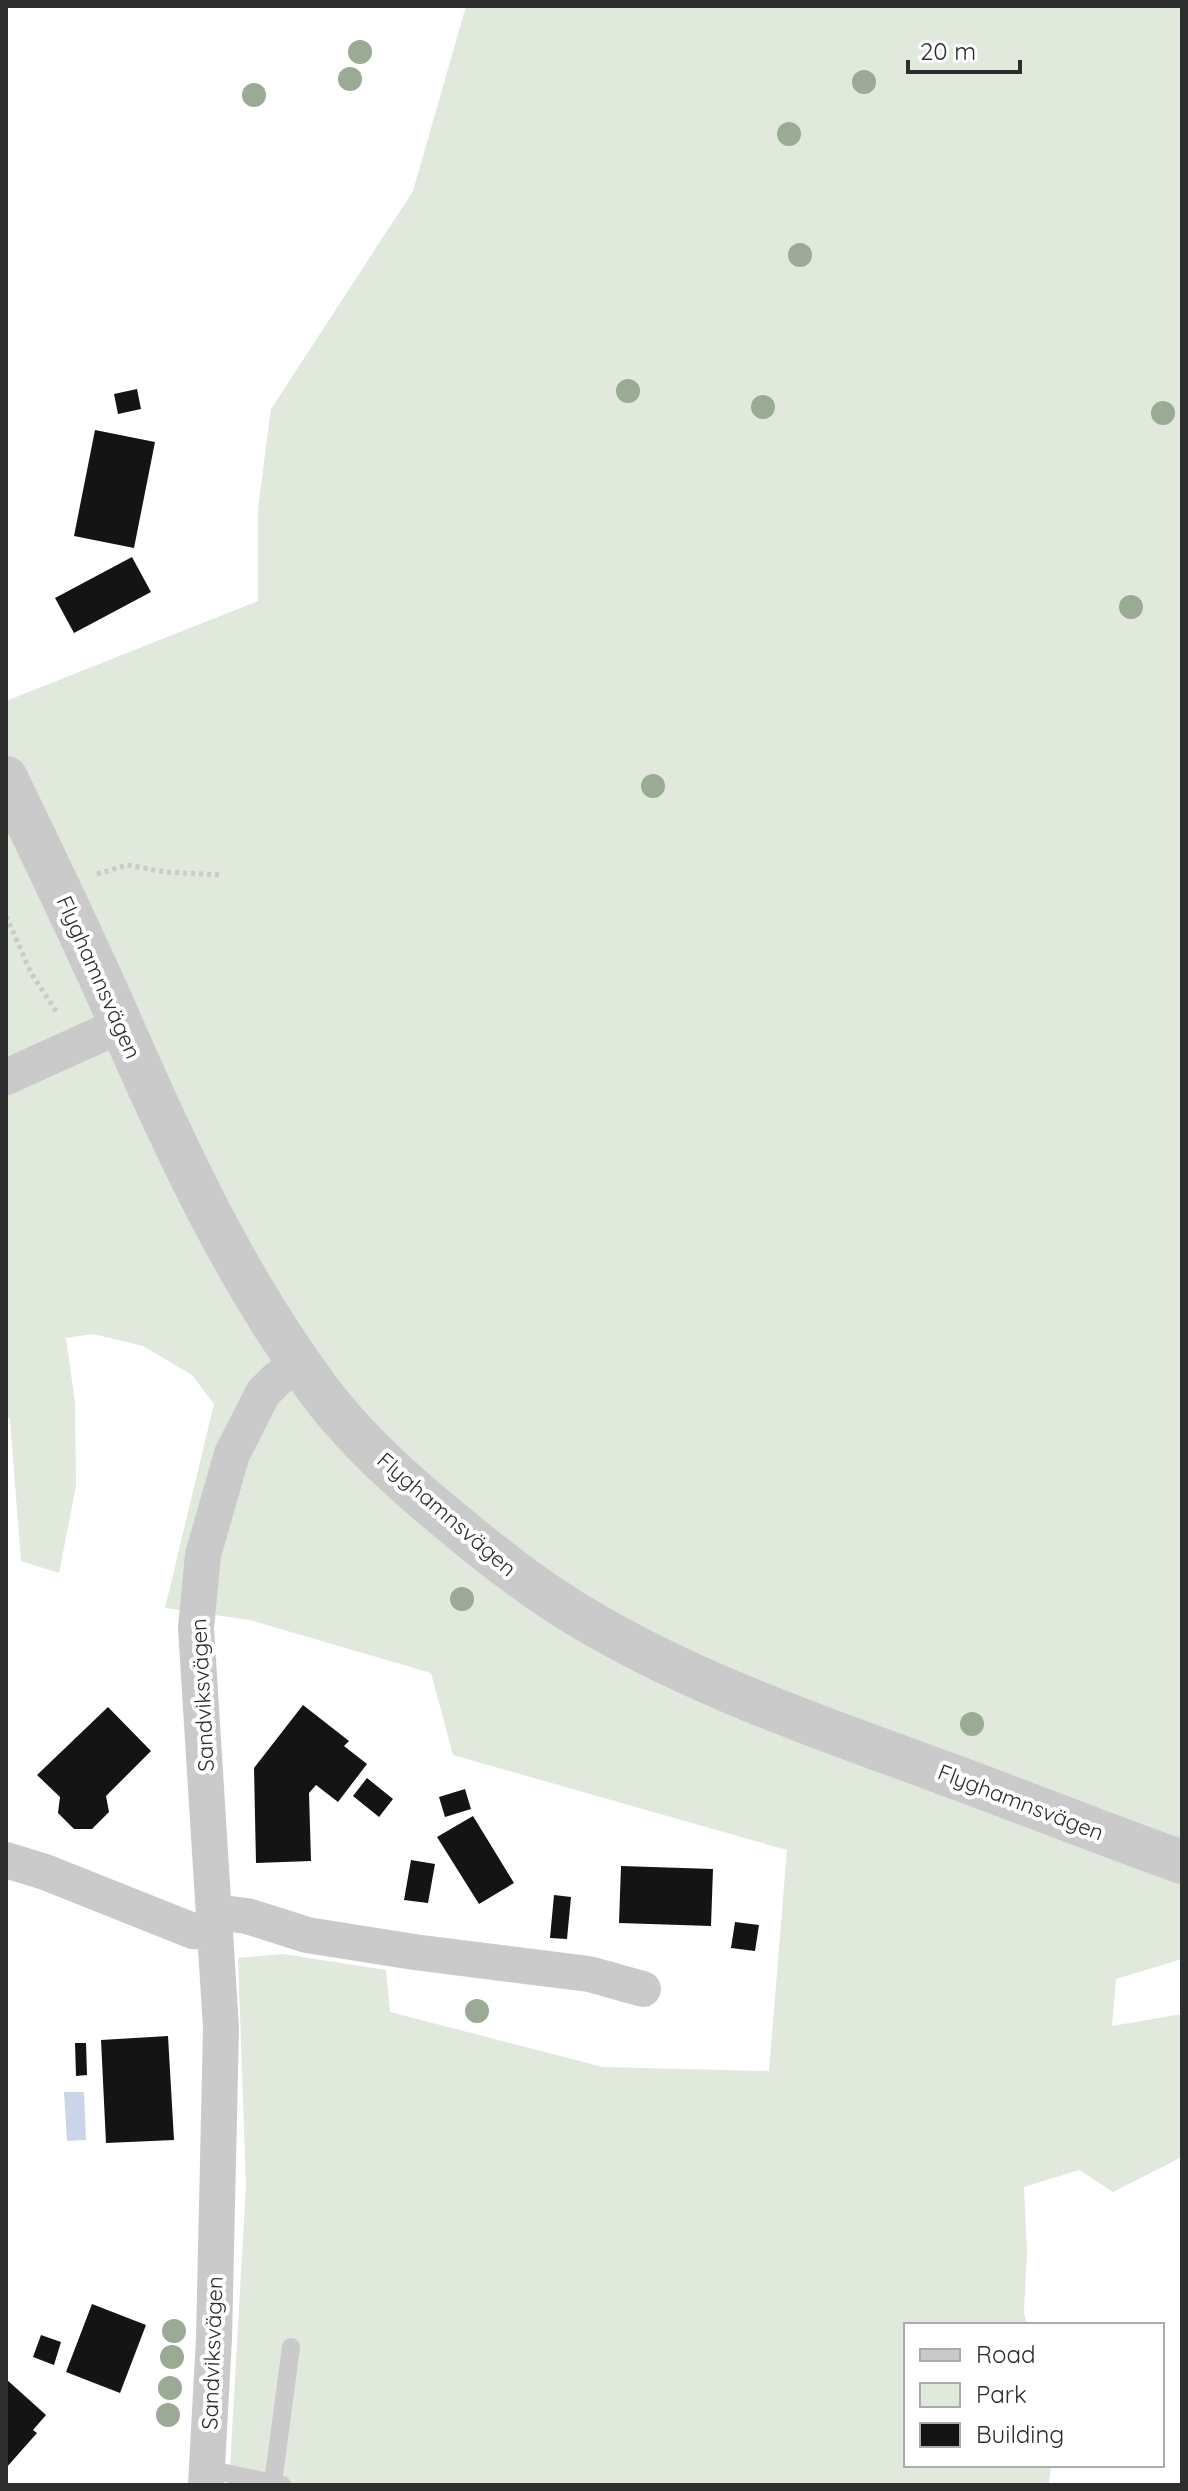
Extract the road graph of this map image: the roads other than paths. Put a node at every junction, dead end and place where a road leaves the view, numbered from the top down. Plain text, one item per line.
1 (6, 778) edge
2 (121, 1025) junction
3 (6, 1077) edge
4 (300, 1364) junction
5 (6, 1860) edge
6 (1182, 1862) edge
7 (215, 1922) junction
8 (643, 1989) dead end
9 (291, 2347) dead end
10 (207, 2477) edge
11 (278, 2484) edge

1 - 2 street, Flyghamnsvägen
2 - 3 street
2 - 4 street, Flyghamnsvägen
4 - 6 street, Flyghamnsvägen
4 - 7 street, Sandviksvägen
5 - 7 street
7 - 8 street
7 - 10 street, Sandviksvägen
9 - 11 lane
10 - 11 lane

